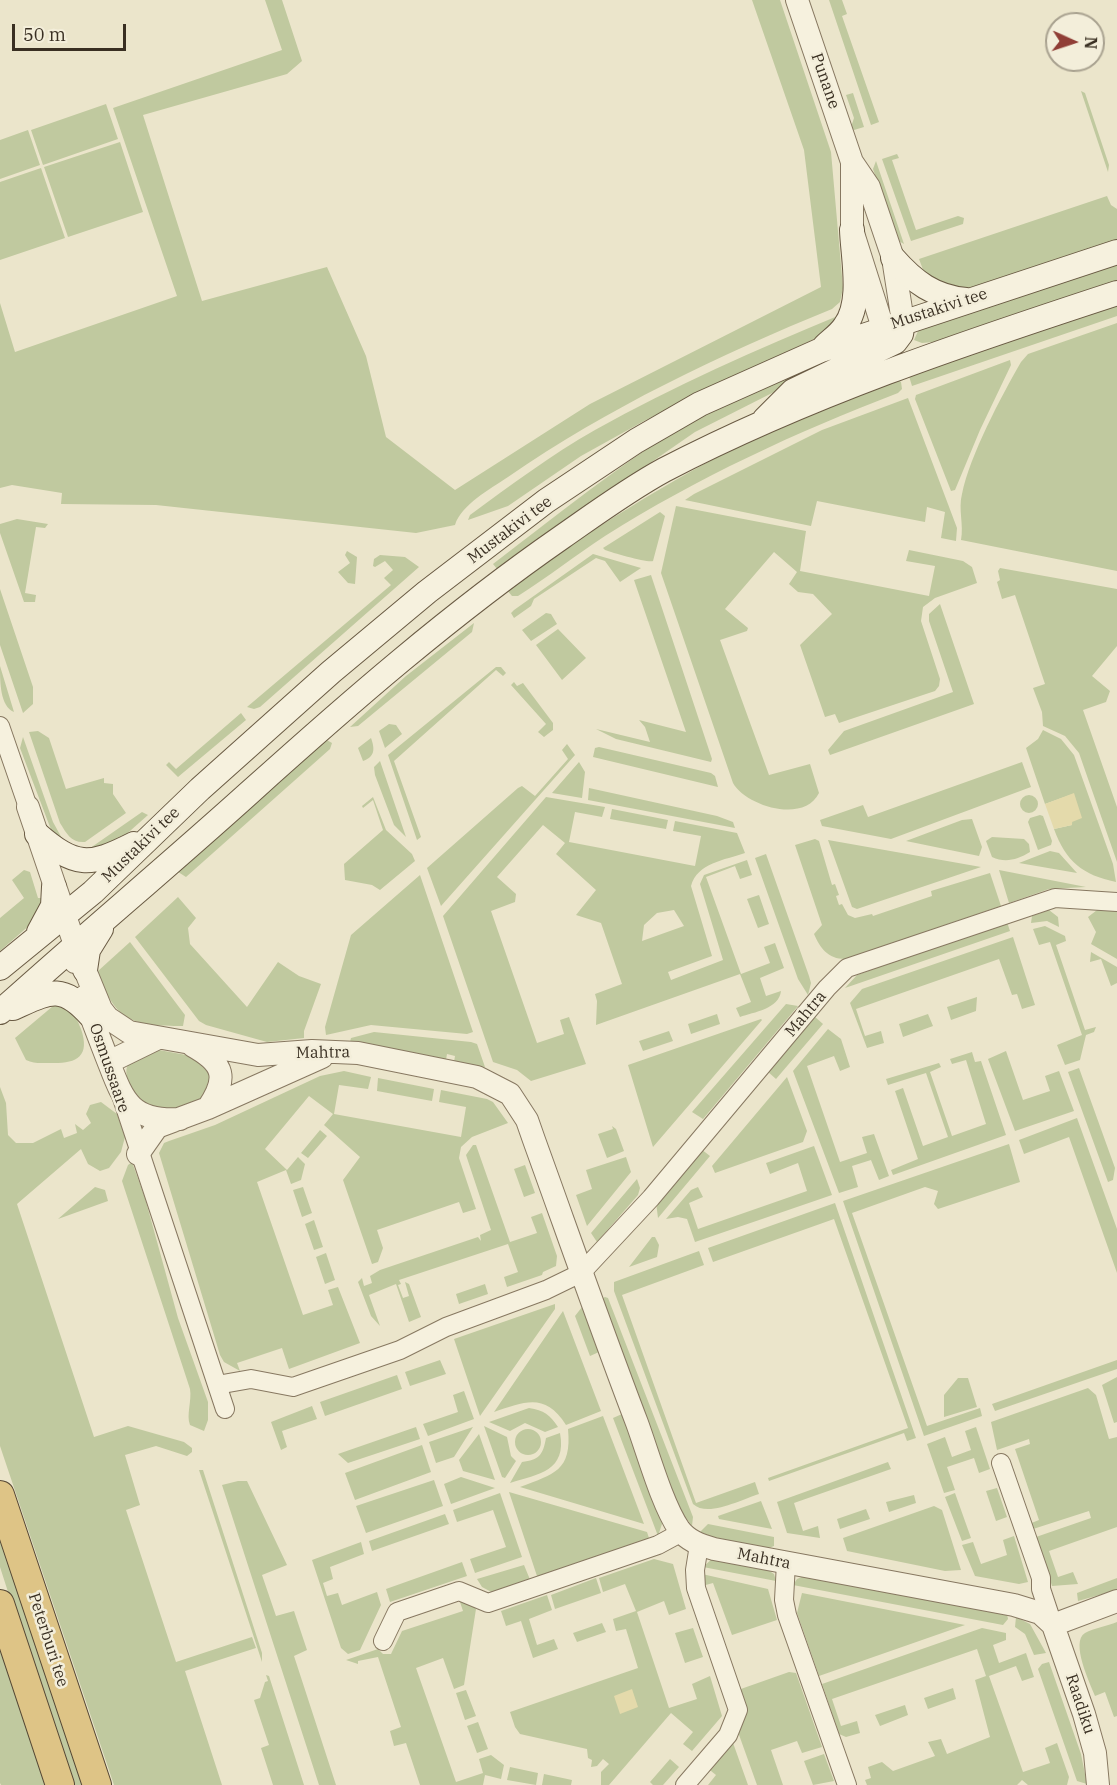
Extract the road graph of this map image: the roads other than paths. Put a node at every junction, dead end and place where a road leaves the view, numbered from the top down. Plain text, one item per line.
1 (796, 0) edge
2 (852, 162) junction
3 (852, 230) junction
4 (1117, 252) edge
5 (893, 258) junction
6 (1117, 293) edge
7 (969, 300) junction
8 (893, 331) junction
9 (821, 350) junction
10 (933, 355) junction
11 (758, 427) junction
12 (0, 726) edge
13 (28, 807) joint
14 (37, 834) junction
15 (149, 837) junction
16 (54, 887) junction
17 (93, 892) junction
18 (1117, 902) edge
19 (112, 915) junction
20 (68, 933) junction
21 (37, 935) junction
22 (0, 968) edge
23 (85, 970) junction
24 (0, 1013) edge
25 (90, 1015) junction
26 (156, 1039) junction
27 (190, 1044) junction
28 (334, 1051) junction
29 (109, 1062) junction
30 (121, 1095) junction
31 (208, 1108) junction
32 (180, 1119) junction
33 (138, 1154) junction
34 (580, 1273) junction
35 (217, 1385) junction
36 (225, 1409) dead end
37 (1001, 1463) dead end
38 (0, 1495) edge
39 (690, 1538) junction
40 (786, 1563) junction
41 (1117, 1601) edge
42 (0, 1604) edge
43 (1053, 1625) junction
44 (383, 1641) dead end
45 (60, 1785) edge
46 (97, 1785) edge
47 (685, 1785) edge
48 (847, 1785) edge
49 (1098, 1785) edge

1 - 2 street, Punane
2 - 3 street, Punane
2 - 5 street, Punane
3 - 8 street, Punane
3 - 9 main road
4 - 7 main road, Mustakivi tee
5 - 7 main road
5 - 8 street, Punane
6 - 10 main road, Mustakivi tee
7 - 8 main road, Mustakivi tee
8 - 9 main road, Mustakivi tee
8 - 10 main road
8 - 11 main road
9 - 15 main road, Mustakivi tee
10 - 11 main road, Mustakivi tee
11 - 19 main road, Mustakivi tee
12 - 13 street, Osmussaare
13 - 14 street, Osmussaare
14 - 15 main road
14 - 16 street, Osmussaare
15 - 17 main road, Mustakivi tee
16 - 20 street, Osmussaare
16 - 21 main road
17 - 20 main road, Mustakivi tee
17 - 20 main road
18 - 34 street, Mahtra
19 - 20 main road, Mustakivi tee
19 - 23 main road
20 - 21 main road
20 - 23 street
20 - 24 main road, Mustakivi tee
20 - 25 street, Osmussaare
21 - 22 main road
23 - 26 street
24 - 25 main road
25 - 29 street, Osmussaare
26 - 27 street
26 - 29 street
27 - 28 street, Mahtra
27 - 31 street
28 - 31 street
28 - 34 street, Mahtra
29 - 30 street, Osmussaare
30 - 32 street
30 - 33 street, Osmussaare
31 - 32 street
32 - 33 street
33 - 35 street, Osmussaare
34 - 35 street
34 - 39 street, Mahtra
35 - 36 street, Osmussaare
37 - 43 street
38 - 46 highway, Peterburi tee
39 - 40 street, Mahtra
39 - 44 street
39 - 47 street
40 - 43 street, Mahtra
40 - 48 street
41 - 43 street
42 - 45 highway, Peterburi tee
43 - 49 street, Raadiku

